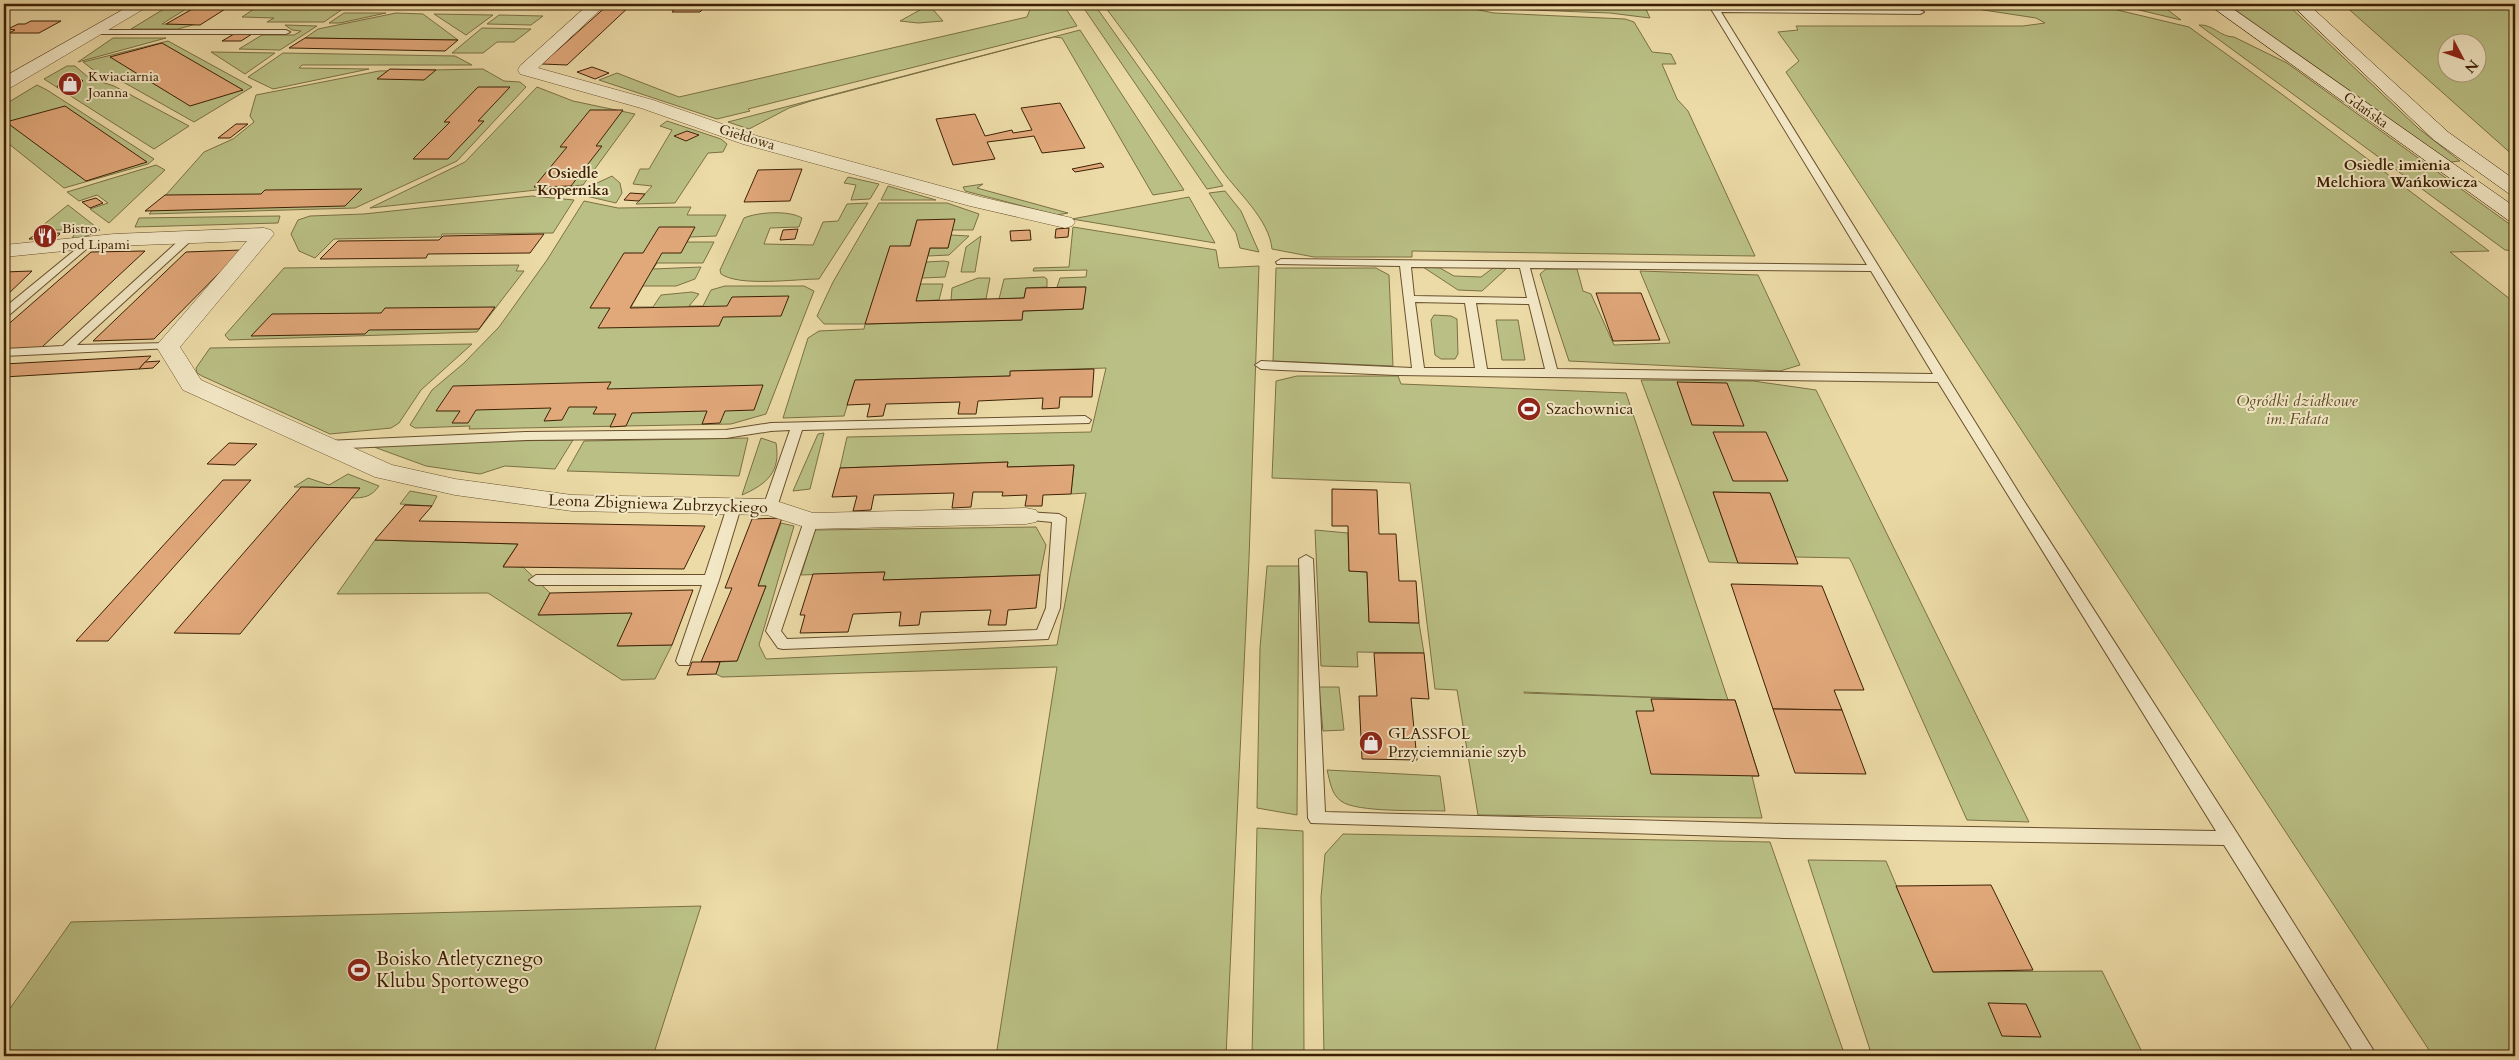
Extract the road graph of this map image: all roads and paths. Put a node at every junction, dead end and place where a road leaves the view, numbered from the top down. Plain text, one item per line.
1 (144, 4) edge
2 (598, 4) edge
3 (1816, 4) edge
4 (2216, 4) edge
5 (2299, 4) edge
6 (1714, 7) edge
7 (1822, 12) junction
8 (1920, 12) dead end
9 (95, 32) junction
10 (286, 32) dead end
11 (4, 84) edge
12 (2515, 189) edge
13 (2515, 216) edge
14 (1065, 222) dead end
15 (190, 236) junction
16 (86, 244) junction
17 (4, 251) edge
18 (1281, 262) dead end
19 (1405, 263) junction
20 (1524, 264) junction
21 (1874, 268) junction
22 (1409, 299) junction
23 (1470, 300) junction
24 (1534, 301) junction
25 (4, 314) edge
26 (168, 346) junction
27 (66, 349) junction
28 (4, 353) edge
29 (1261, 365) dead end
30 (1418, 371) junction
31 (1482, 372) junction
32 (1552, 373) junction
33 (1942, 378) junction
34 (1085, 420) dead end
35 (797, 426) junction
36 (322, 445) junction
37 (734, 507) junction
38 (770, 507) junction
39 (1026, 516) joint
40 (811, 521) junction
41 (1306, 559) dead end
42 (536, 580) dead end
43 (712, 580) junction
44 (684, 661) dead end
45 (2231, 838) junction
46 (2367, 1056) edge

1 - 9 street
2 - 14 street, Giełdowa
3 - 7 lane
4 - 13 street, Gdańska
5 - 12 street, Gdańska
6 - 7 lane
6 - 21 lane
7 - 8 lane
9 - 10 lane
9 - 11 street
15 - 16 street
15 - 26 street
15 - 27 lane
16 - 17 street
16 - 25 lane
18 - 19 lane
19 - 20 lane
19 - 22 lane
20 - 21 lane
20 - 24 lane
21 - 33 lane
22 - 23 lane
22 - 30 lane
23 - 24 lane
23 - 31 lane
24 - 32 lane
26 - 27 lane
26 - 36 street, Leona Zbigniewa Zubrzyckiego
27 - 28 lane
29 - 30 lane
30 - 31 lane
31 - 32 lane
32 - 33 lane
33 - 45 lane
34 - 35 lane
35 - 36 lane
35 - 38 lane
36 - 37 street, Leona Zbigniewa Zubrzyckiego
37 - 38 street, Leona Zbigniewa Zubrzyckiego
37 - 43 lane
38 - 40 street, Leona Zbigniewa Zubrzyckiego
39 - 40 street, Leona Zbigniewa Zubrzyckiego
39 - 40 lane
41 - 45 lane
42 - 43 lane
43 - 44 lane
45 - 46 lane

